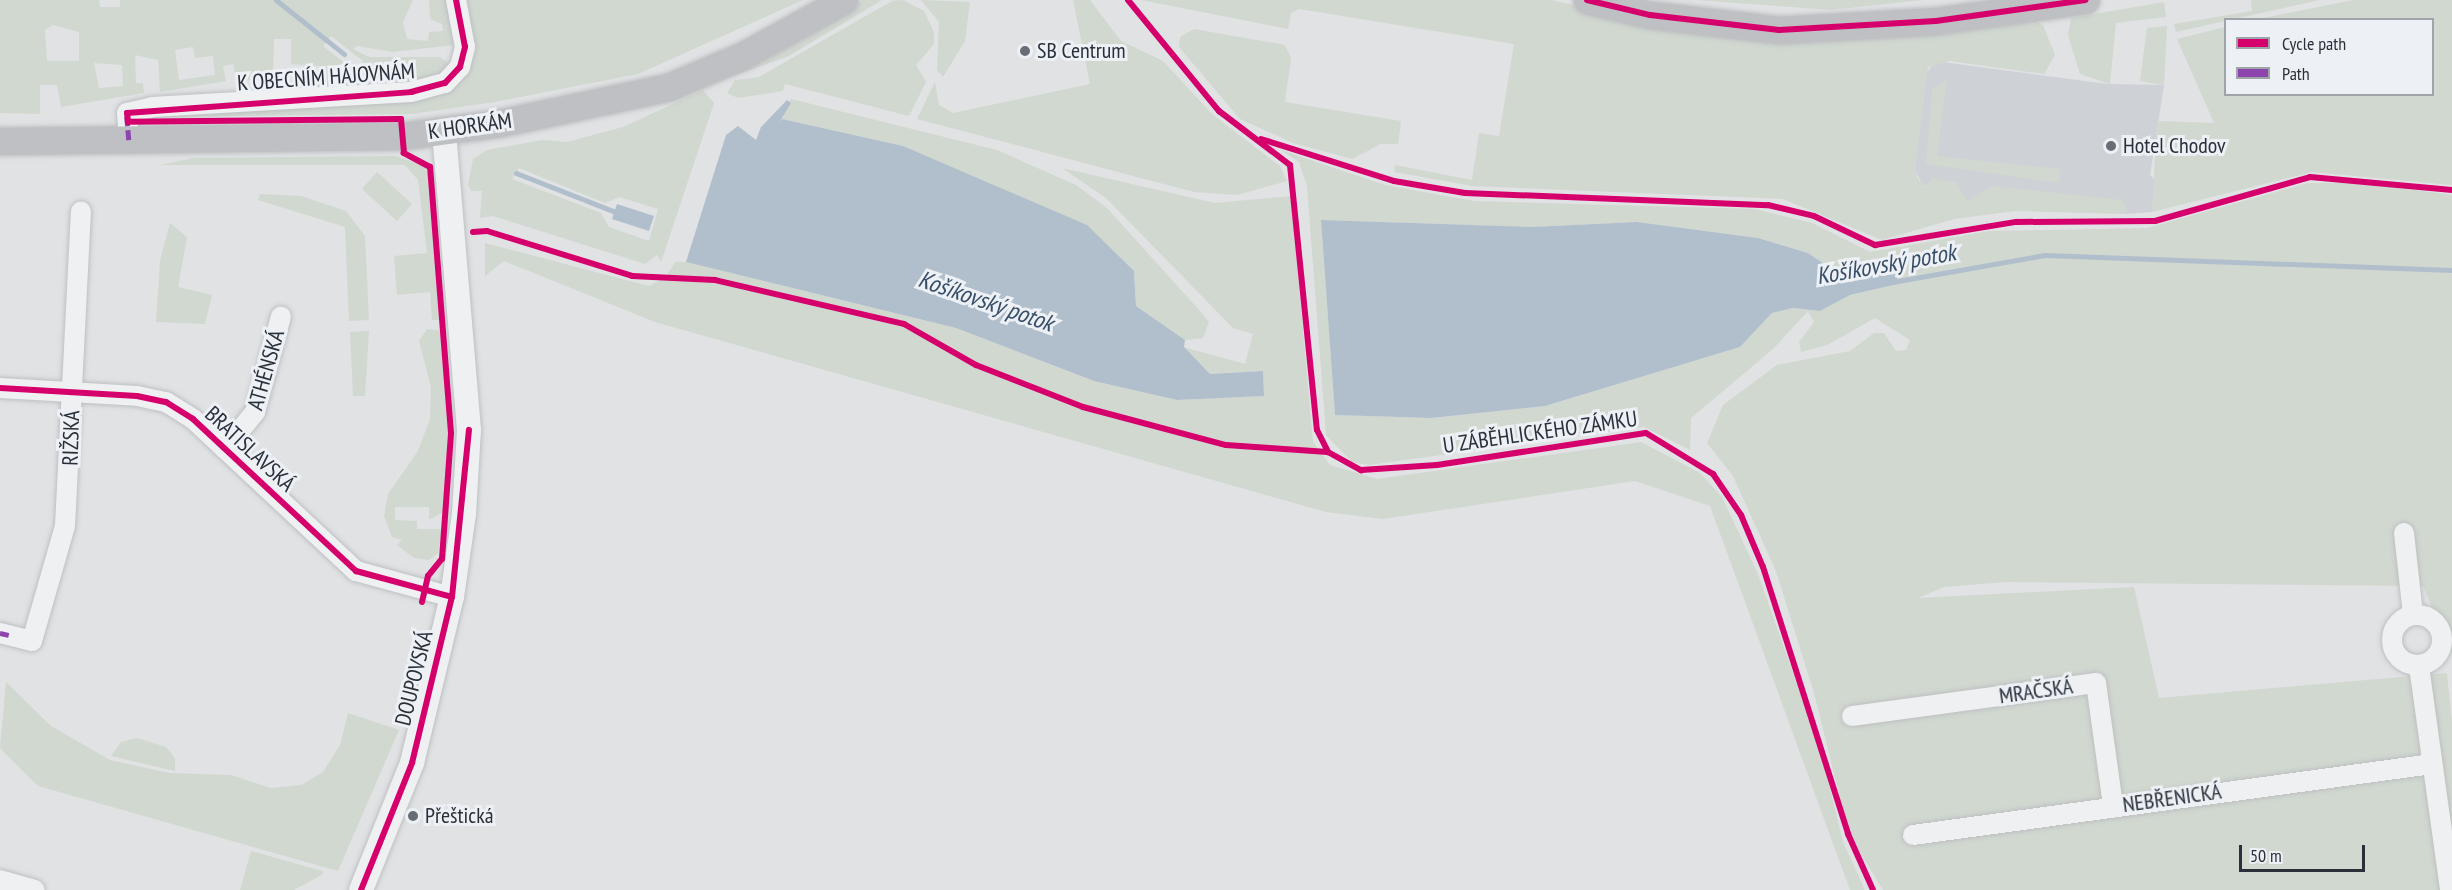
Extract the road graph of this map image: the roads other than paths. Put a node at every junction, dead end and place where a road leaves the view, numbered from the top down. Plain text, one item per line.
1 (456, 0) edge
2 (844, 0) edge
3 (1587, 0) edge
4 (2086, 0) edge
5 (2044, 2) edge
6 (444, 131) junction
7 (0, 141) edge
8 (129, 141) junction
9 (81, 211) dead end
10 (281, 316) dead end
11 (0, 388) edge
12 (73, 392) junction
13 (225, 449) junction
14 (2403, 532) dead end
15 (452, 597) junction
16 (2413, 615) junction
17 (7, 634) edge
18 (2447, 644) edge
19 (2418, 666) junction
20 (1852, 716) dead end
21 (2432, 764) junction
22 (2113, 806) junction
23 (1913, 835) dead end
24 (0, 880) edge
25 (35, 890) edge
26 (361, 890) edge
27 (2450, 890) edge

1 - 8 street, K OBECNÍM HÁJOVNÁM
2 - 6 main road, K HORKÁM
3 - 5 main road
4 - 5 main road
6 - 8 main road, K HORKÁM
6 - 15 street, DOUPOVSKÁ
7 - 8 main road, K HORKÁM
9 - 12 street, RIŽSKÁ
10 - 13 street, ATHÉNSKÁ
11 - 12 street, BRATISLAVSKÁ
12 - 13 street, BRATISLAVSKÁ
12 - 17 street, RIŽSKÁ
13 - 15 street, BRATISLAVSKÁ
14 - 16 street
15 - 26 street, DOUPOVSKÁ
16 - 18 street
16 - 19 street
18 - 19 street
19 - 21 street
20 - 22 street, MRAČSKÁ
21 - 22 street, NEBŘENICKÁ
21 - 27 street
22 - 23 street, NEBŘENICKÁ
24 - 25 street

